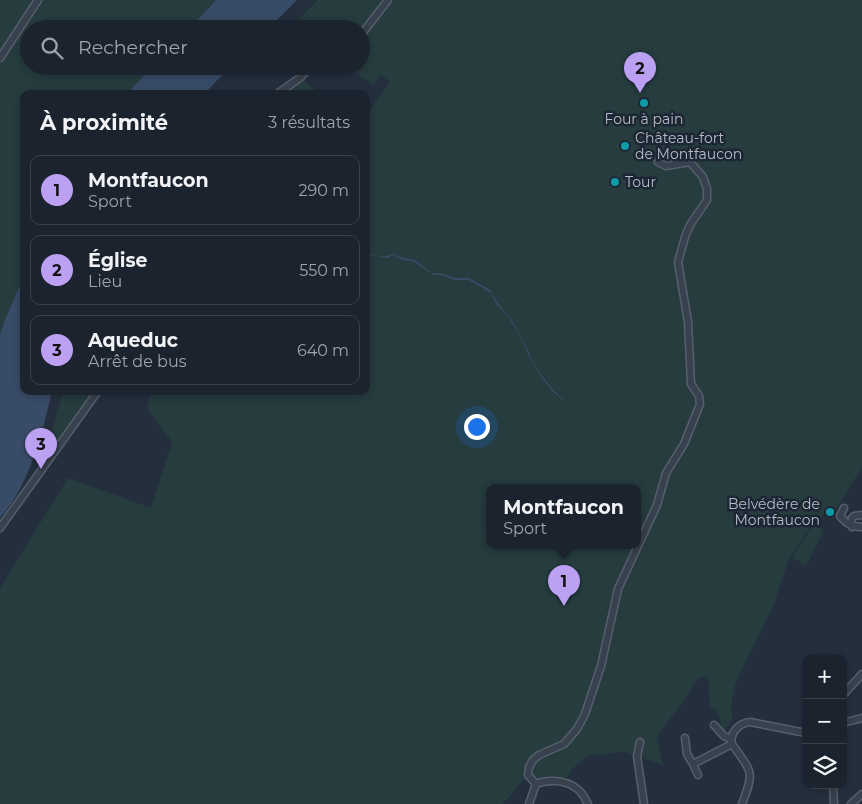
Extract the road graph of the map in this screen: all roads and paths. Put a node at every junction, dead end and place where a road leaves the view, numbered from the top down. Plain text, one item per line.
1 (38, 0) edge
2 (388, 0) edge
3 (25, 20) edge
4 (370, 23) edge
5 (20, 27) edge
6 (0, 58) edge
7 (301, 75) edge
8 (283, 90) edge
9 (658, 162) dead end
10 (95, 395) edge
11 (844, 508) dead end
12 (862, 516) edge
13 (852, 527) junction
14 (862, 527) edge
15 (0, 528) edge
16 (641, 539) edge
17 (637, 549) edge
18 (862, 674) edge
19 (847, 691) edge
20 (862, 718) edge
21 (847, 721) edge
22 (714, 725) dead end
23 (802, 732) edge
24 (684, 738) dead end
25 (640, 742) dead end
26 (732, 742) junction
27 (693, 764) junction
28 (698, 775) dead end
29 (536, 784) junction
30 (833, 789) edge
31 (862, 794) edge
32 (529, 804) edge
33 (588, 804) edge
34 (644, 804) edge
35 (742, 804) edge
36 (834, 804) edge
37 (851, 804) edge

1 - 3 street
2 - 4 street
5 - 6 street
7 - 8 street
9 - 16 street
10 - 15 street
11 - 13 street
12 - 13 street
13 - 14 street
17 - 29 street
18 - 19 street
20 - 21 street
22 - 26 street
23 - 26 street
24 - 27 street
25 - 34 street
26 - 27 street
26 - 35 street
27 - 28 street
29 - 32 street
29 - 33 street
30 - 36 street
31 - 37 street

